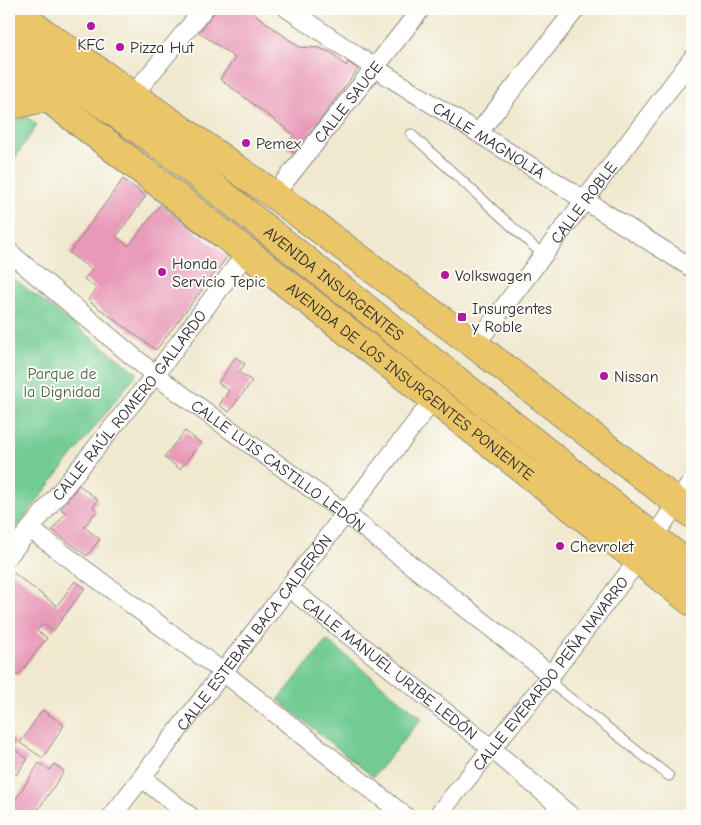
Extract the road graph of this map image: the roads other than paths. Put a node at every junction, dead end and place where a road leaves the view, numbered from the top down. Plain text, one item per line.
1 (10, 9) edge
2 (204, 9) edge
3 (288, 9) edge
4 (421, 9) edge
5 (576, 9) edge
6 (9, 37) edge
7 (692, 60) edge
8 (9, 68) edge
9 (375, 68) junction
10 (133, 95) junction
11 (47, 97) junction
12 (9, 106) edge
13 (478, 133) junction
14 (411, 134) dead end
15 (202, 144) junction
16 (162, 146) junction
17 (274, 195) junction
18 (585, 200) junction
19 (9, 252) edge
20 (247, 252) junction
21 (543, 255) junction
22 (692, 268) edge
23 (475, 346) junction
24 (155, 375) junction
25 (433, 400) junction
26 (687, 499) edge
27 (346, 514) junction
28 (30, 529) junction
29 (646, 548) junction
30 (9, 555) edge
31 (692, 568) edge
32 (289, 588) junction
33 (692, 602) edge
34 (223, 672) junction
35 (551, 675) junction
36 (491, 748) junction
37 (669, 776) dead end
38 (142, 778) junction
39 (112, 816) edge
40 (190, 816) edge
41 (405, 816) edge
42 (437, 816) edge
43 (571, 816) edge

1 - 10 main road
2 - 10 street
3 - 9 street, CALLE MAGNOLIA
4 - 9 street, CALLE SAUCE
5 - 13 street
6 - 16 main road, AVENIDA INSURGENTES
7 - 18 street, CALLE ROBLE
8 - 11 main road, AVENIDA DE LOS INSURGENTES PONIENTE
9 - 13 street, CALLE MAGNOLIA
9 - 17 street, CALLE SAUCE
10 - 15 main road
11 - 12 main road
11 - 20 main road, AVENIDA DE LOS INSURGENTES PONIENTE
13 - 18 street, CALLE MAGNOLIA
14 - 21 lane
15 - 16 main road
15 - 17 main road
16 - 29 main road, AVENIDA INSURGENTES
17 - 23 main road
18 - 21 street, CALLE ROBLE
18 - 22 street, CALLE MAGNOLIA
19 - 24 street, CALLE LUIS CASTILLO LEDÓN
20 - 24 street, CALLE RAÚL ROMERO GALLARDO
20 - 25 main road, AVENIDA DE LOS INSURGENTES PONIENTE
21 - 23 street, CALLE ROBLE
23 - 26 main road
24 - 27 street, CALLE LUIS CASTILLO LEDÓN
24 - 28 street, CALLE RAÚL ROMERO GALLARDO
25 - 27 street, CALLE ESTEBAN BACA CALDERÓN
25 - 29 main road, AVENIDA DE LOS INSURGENTES PONIENTE
26 - 29 street, CALLE EVERARDO PEÑA NAVARRO
27 - 32 street, CALLE ESTEBAN BACA CALDERÓN
27 - 35 street, CALLE LUIS CASTILLO LEDÓN
28 - 30 street, CALLE RAÚL ROMERO GALLARDO
28 - 34 street
29 - 31 main road, AVENIDA DE LOS INSURGENTES PONIENTE
29 - 33 main road, AVENIDA DE LOS INSURGENTES PONIENTE
29 - 35 street, CALLE EVERARDO PEÑA NAVARRO
32 - 34 street, CALLE ESTEBAN BACA CALDERÓN
32 - 36 street, CALLE MANUEL URIBE LEDÓN
34 - 38 street, CALLE ESTEBAN BACA CALDERÓN
34 - 41 street
35 - 36 street, CALLE EVERARDO PEÑA NAVARRO
35 - 37 lane
36 - 42 street, CALLE EVERARDO PEÑA NAVARRO
36 - 43 street, CALLE MANUEL URIBE LEDÓN
38 - 39 street, CALLE ESTEBAN BACA CALDERÓN
38 - 40 street

